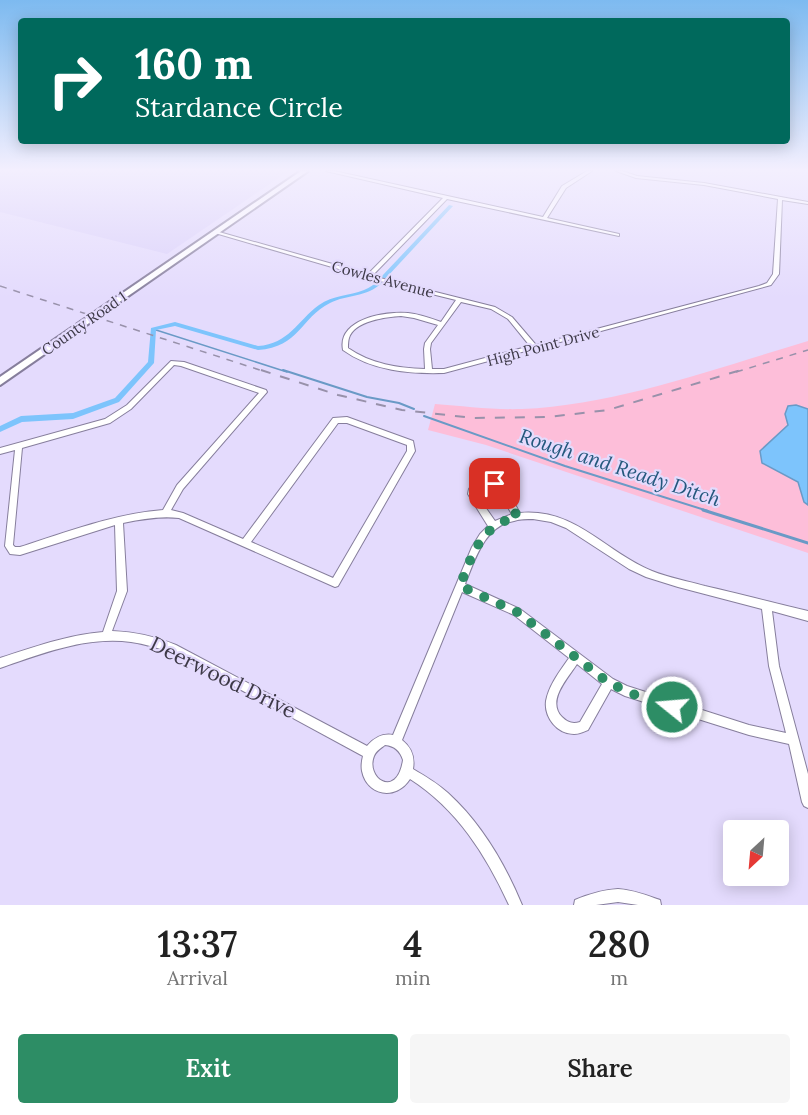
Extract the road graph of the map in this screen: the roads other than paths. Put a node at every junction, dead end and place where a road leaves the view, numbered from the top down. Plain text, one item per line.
1 (245, 213) edge
2 (430, 213) edge
3 (518, 213) edge
4 (548, 213) edge
5 (779, 213) edge
6 (544, 219) junction
7 (217, 233) junction
8 (617, 235) dead end
9 (170, 266) junction
10 (369, 276) junction
11 (460, 299) junction
12 (442, 324) junction
13 (536, 348) junction
14 (429, 372) junction
15 (0, 382) edge
16 (0, 391) edge
17 (19, 445) junction
18 (0, 451) edge
19 (166, 512) junction
20 (518, 517) junction
21 (119, 521) junction
22 (493, 526) junction
23 (245, 543) junction
24 (460, 586) junction
25 (766, 605) junction
26 (808, 616) edge
27 (106, 636) junction
28 (576, 657) junction
29 (0, 663) edge
30 (609, 683) junction
31 (794, 740) junction
32 (396, 742) junction
33 (369, 753) junction
34 (408, 772) junction
35 (808, 802) edge
36 (516, 905) edge
37 (580, 905) edge
38 (655, 905) edge

1 - 7 main road
2 - 10 street
3 - 6 street
4 - 6 street
5 - 13 street, High Point Drive
6 - 8 street
7 - 9 main road
7 - 10 street, Cowles Avenue
9 - 15 main road, County Road 1
9 - 16 main road
10 - 11 street, Cowles Avenue
11 - 12 street
11 - 13 street, Cowles Avenue
12 - 14 street
12 - 14 street, High Point Drive
13 - 14 street, High Point Drive
17 - 18 street
17 - 19 street
17 - 21 street
19 - 21 street
19 - 23 street
20 - 22 street
20 - 22 street
20 - 25 street
21 - 27 street
22 - 24 street
23 - 23 street
24 - 28 street
24 - 32 street
25 - 26 street
25 - 31 street
27 - 29 street, Deerwood Drive
27 - 33 street, Deerwood Drive
28 - 30 street
28 - 30 street
30 - 31 street
31 - 35 street
32 - 33 street
32 - 34 street
33 - 34 street
34 - 36 street
37 - 38 street

